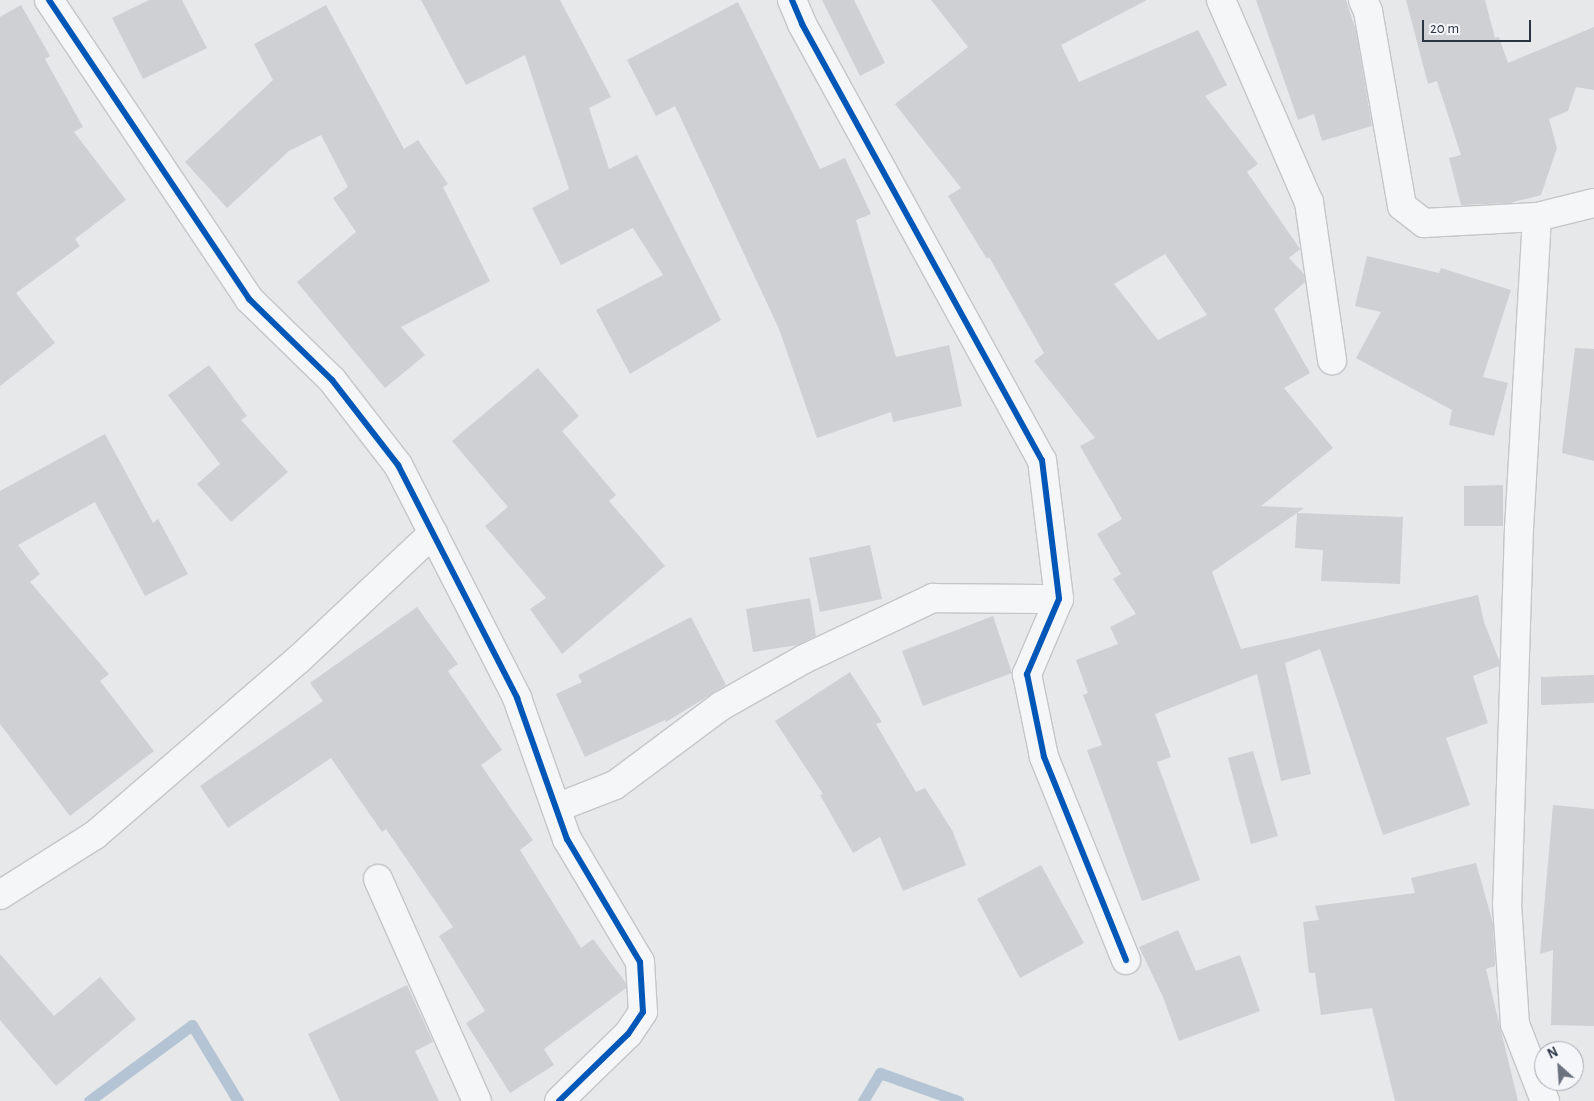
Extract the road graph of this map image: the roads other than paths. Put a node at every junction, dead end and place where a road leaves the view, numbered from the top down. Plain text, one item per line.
1 (49, 0) edge
2 (792, 0) edge
3 (1220, 0) edge
4 (1363, 0) edge
5 (1594, 203) edge
6 (1537, 217) junction
7 (1332, 360) dead end
8 (433, 533) junction
9 (1059, 599) junction
10 (556, 808) junction
11 (378, 879) dead end
12 (0, 895) edge
13 (1126, 960) dead end
14 (477, 1101) edge
15 (559, 1101) edge
16 (1545, 1101) edge

1 - 8 street
2 - 9 street
3 - 7 street
4 - 6 street
5 - 6 street
6 - 16 street
8 - 10 street
8 - 12 street
9 - 10 street
9 - 13 street
10 - 15 street
11 - 14 street

